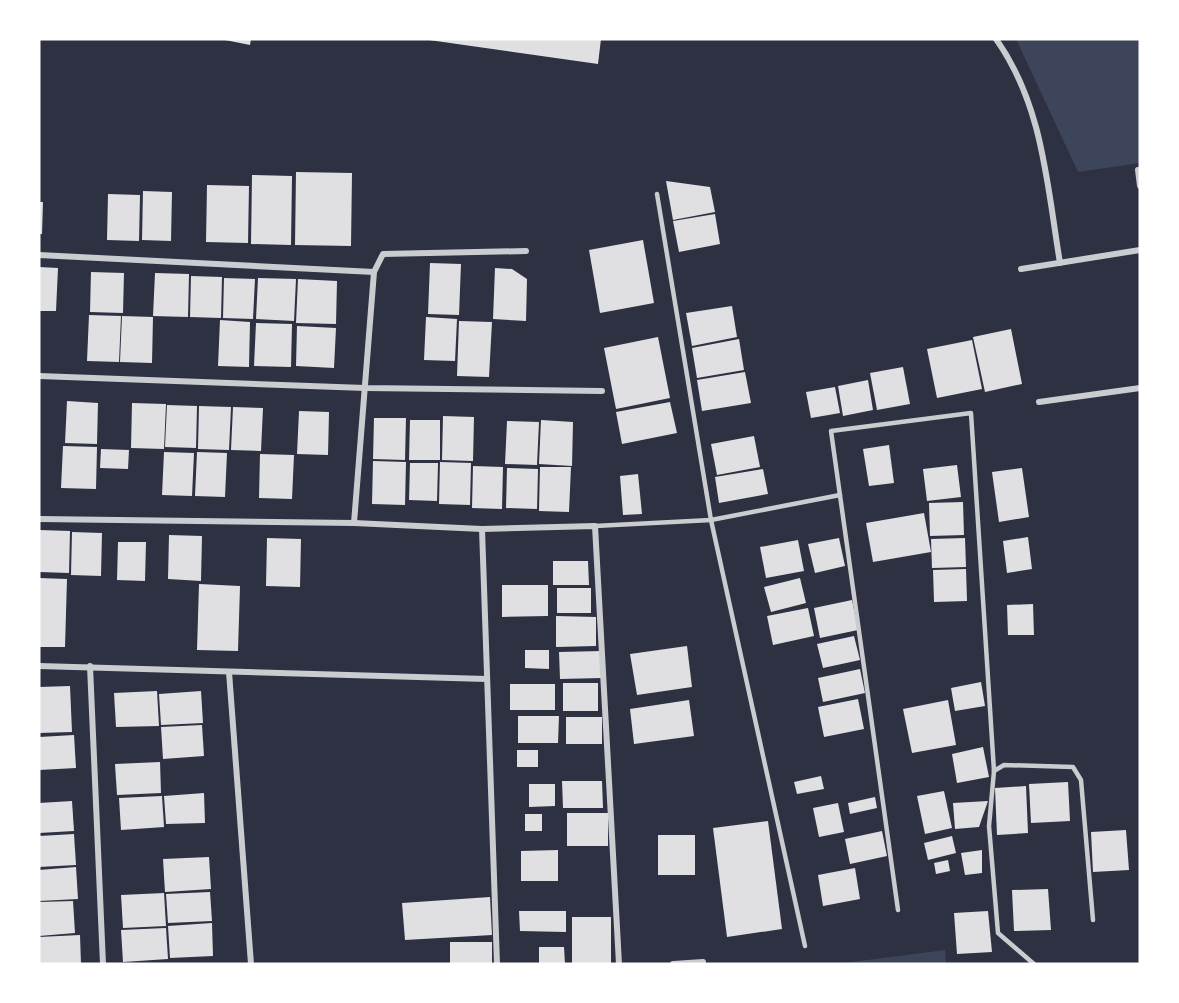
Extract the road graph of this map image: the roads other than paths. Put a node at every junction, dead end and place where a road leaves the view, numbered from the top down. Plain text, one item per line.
1 (996, 39) edge
2 (1137, 170) dead end
3 (1140, 186) edge
4 (657, 194) dead end
5 (1140, 250) edge
6 (526, 251) dead end
7 (39, 255) edge
8 (1060, 263) junction
9 (1021, 269) dead end
10 (374, 272) junction
11 (39, 376) edge
12 (365, 388) junction
13 (1140, 388) edge
14 (602, 390) dead end
15 (1039, 402) dead end
16 (840, 495) junction
17 (39, 519) edge
18 (711, 520) junction
19 (354, 523) junction
20 (595, 526) junction
21 (482, 529) junction
22 (39, 666) edge
23 (90, 666) junction
24 (229, 672) junction
25 (486, 679) junction
26 (993, 771) junction
27 (898, 910) dead end
28 (1093, 920) dead end
29 (805, 946) dead end
30 (703, 962) dead end
31 (103, 964) edge
32 (251, 964) edge
33 (497, 964) edge
34 (619, 964) edge
35 (673, 964) edge
36 (1034, 964) edge

1 - 8 street
2 - 3 street
4 - 18 lane
5 - 8 street
6 - 10 street
7 - 10 street
8 - 9 street
10 - 12 street
11 - 12 street
12 - 14 street
12 - 19 street
13 - 15 street
16 - 18 lane
16 - 26 lane
16 - 27 lane
17 - 19 street
18 - 20 lane
18 - 29 lane
19 - 21 street
20 - 21 street
20 - 34 street
21 - 25 street
22 - 23 street
23 - 24 street
23 - 31 street
24 - 25 street
24 - 32 street
25 - 33 street
26 - 28 lane
26 - 36 lane
30 - 35 street

